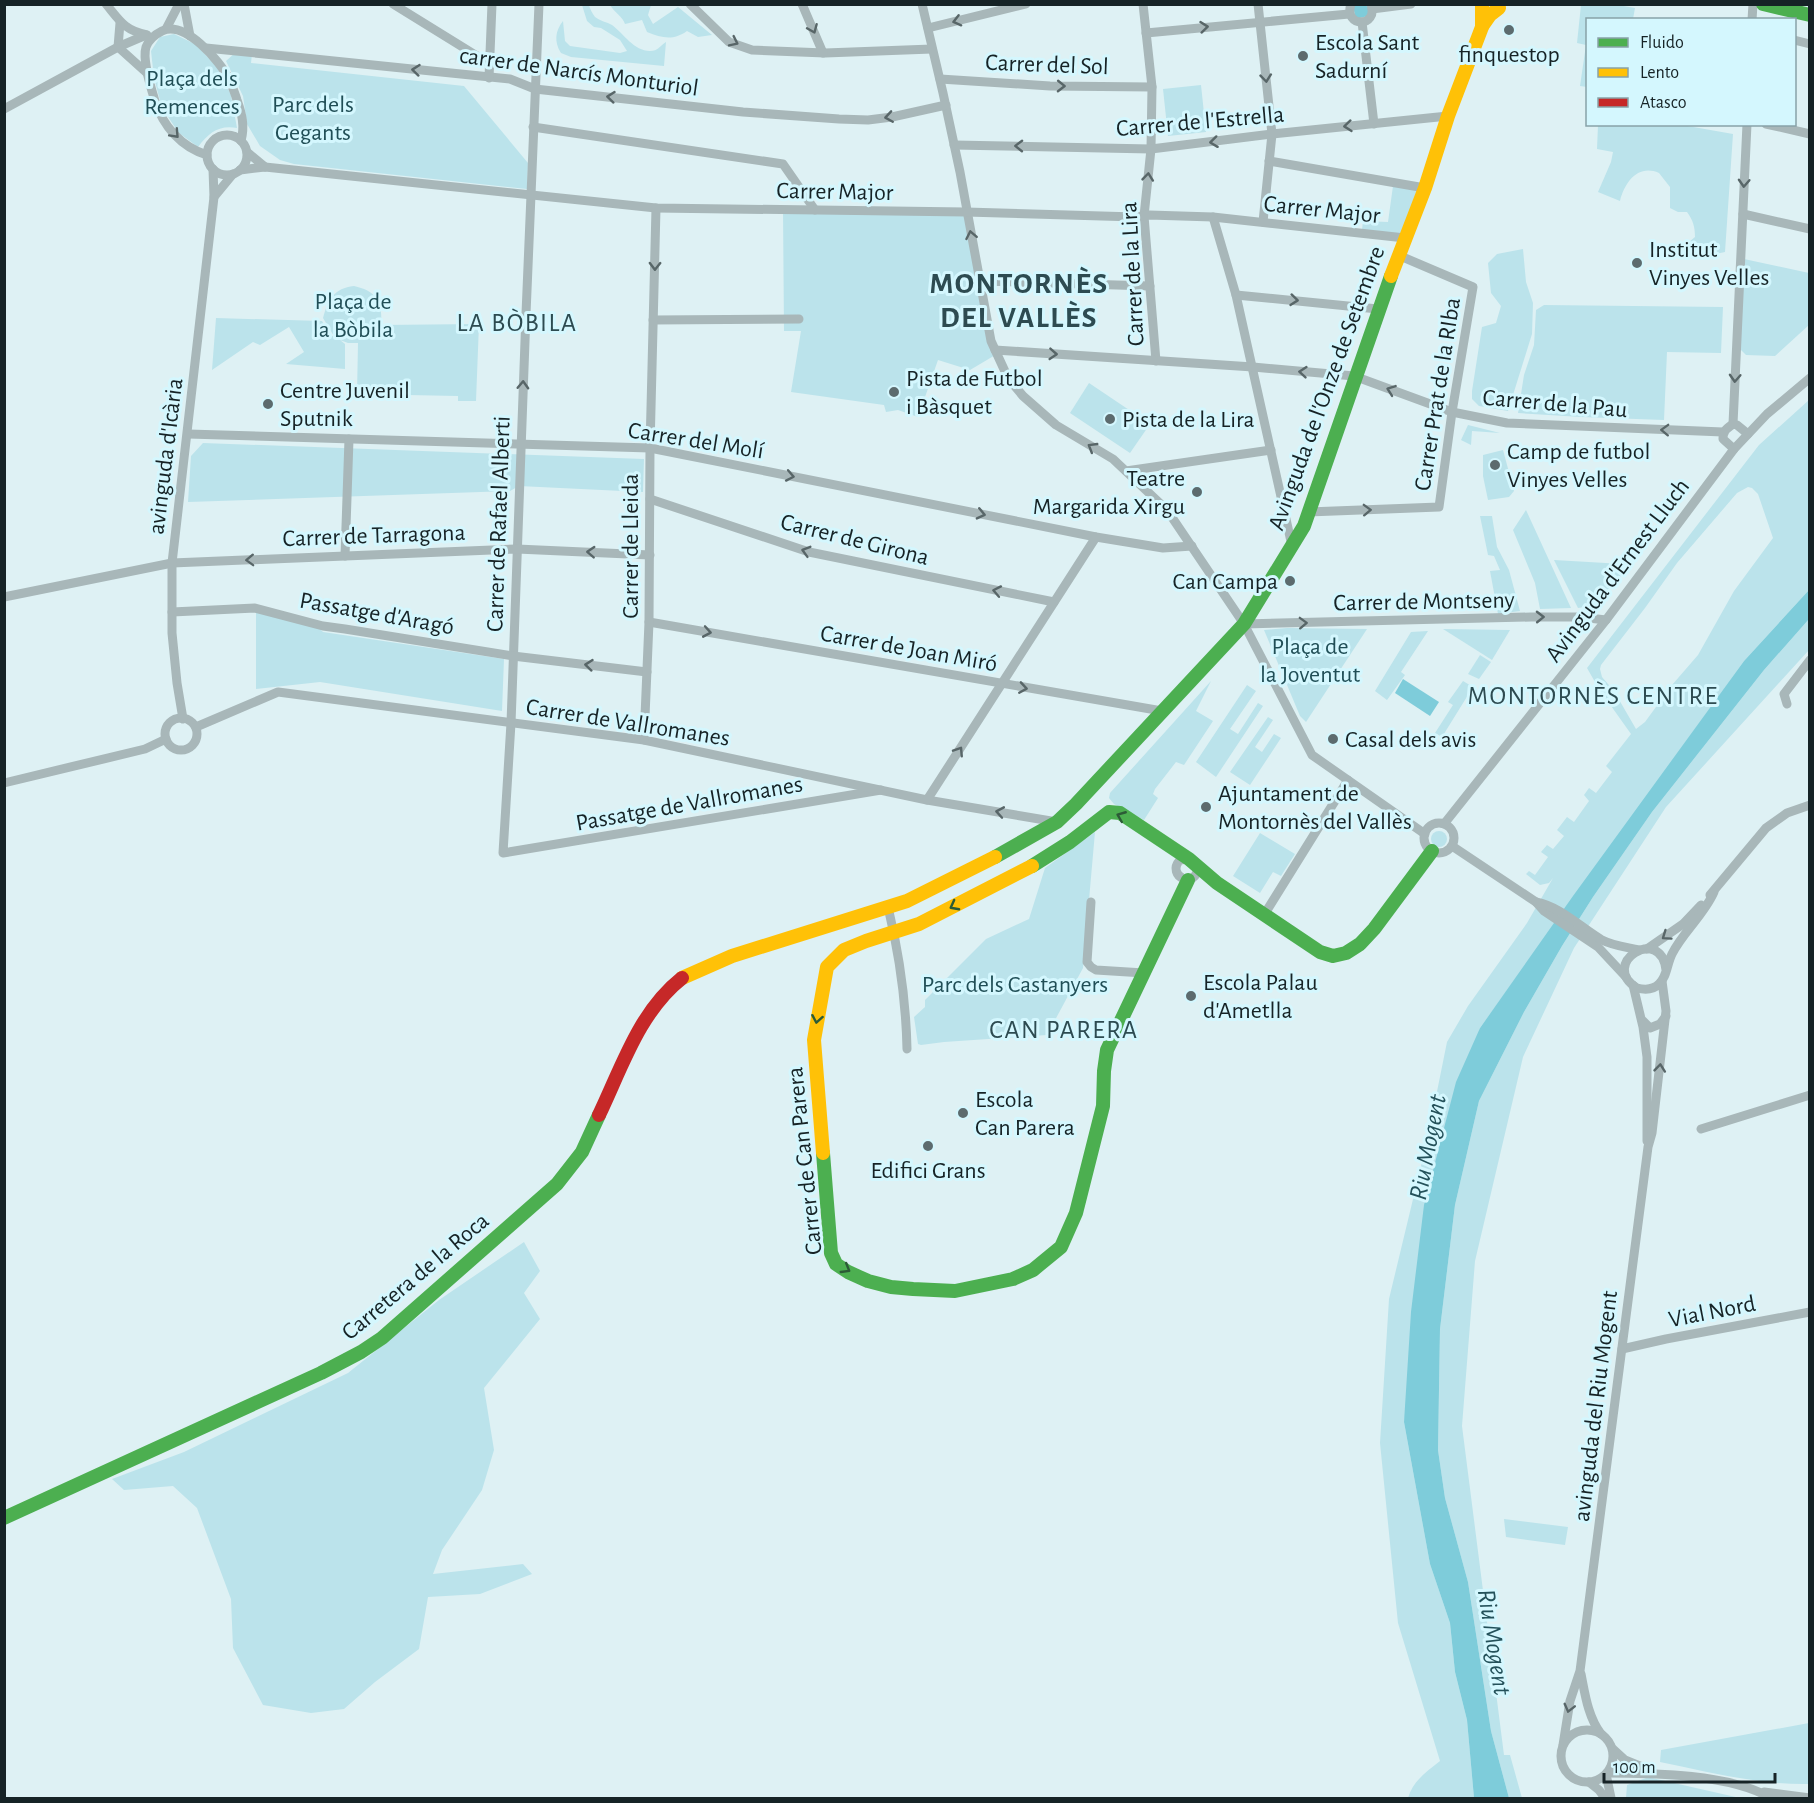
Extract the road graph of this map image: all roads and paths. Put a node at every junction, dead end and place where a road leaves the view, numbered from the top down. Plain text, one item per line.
1 (106, 4) edge
2 (179, 4) edge
3 (184, 4) edge
4 (393, 4) edge
5 (492, 4) edge
6 (539, 4) edge
7 (690, 4) edge
8 (802, 4) edge
9 (922, 4) edge
10 (1026, 4) edge
11 (1143, 4) edge
12 (1258, 4) edge
13 (1411, 4) edge
14 (1482, 4) edge
15 (1763, 4) edge
16 (1502, 6) edge
17 (1372, 7) edge
18 (1350, 9) edge
19 (1809, 15) edge
20 (1260, 21) junction
21 (1362, 22) junction
22 (122, 25) junction
23 (1482, 27) junction
24 (928, 28) junction
25 (166, 29) junction
26 (1146, 33) junction
27 (151, 35) junction
28 (190, 36) junction
29 (118, 47) junction
30 (206, 48) junction
31 (933, 49) junction
32 (823, 52) junction
33 (490, 64) junction
34 (148, 74) junction
35 (489, 78) junction
36 (940, 79) junction
37 (1152, 87) junction
38 (535, 89) junction
39 (946, 105) junction
40 (4, 109) edge
41 (1448, 116) junction
42 (1374, 124) junction
43 (1747, 126) edge
44 (1775, 126) edge
45 (533, 127) junction
46 (1272, 134) junction
47 (1809, 134) edge
48 (241, 141) junction
49 (954, 145) junction
50 (1151, 149) junction
51 (247, 152) junction
52 (207, 155) junction
53 (1269, 161) junction
54 (265, 167) junction
55 (213, 169) junction
56 (236, 172) junction
57 (1425, 188) junction
58 (530, 195) junction
59 (214, 197) junction
60 (656, 208) junction
61 (815, 210) junction
62 (966, 212) junction
63 (1743, 214) junction
64 (1144, 216) junction
65 (1213, 217) junction
66 (1263, 222) junction
67 (1809, 229) edge
68 (1405, 238) junction
69 (1398, 255) junction
70 (980, 281) junction
71 (1150, 286) junction
72 (1236, 295) junction
73 (1378, 309) junction
74 (799, 319) dead end
75 (653, 320) junction
76 (995, 350) junction
77 (1156, 361) junction
78 (1252, 367) junction
79 (1354, 376) junction
80 (1809, 378) edge
81 (1452, 412) junction
82 (1732, 424) junction
83 (1723, 432) junction
84 (188, 434) junction
85 (1748, 434) junction
86 (349, 439) junction
87 (521, 444) junction
88 (650, 448) junction
89 (1734, 449) junction
90 (1271, 450) junction
91 (1126, 471) junction
92 (650, 500) junction
93 (1308, 512) junction
94 (1096, 537) junction
95 (1192, 546) junction
96 (1292, 546) junction
97 (517, 549) junction
98 (650, 555) junction
99 (345, 556) junction
100 (172, 563) junction
101 (4, 597) edge
102 (1054, 602) junction
103 (172, 612) junction
104 (1606, 620) junction
105 (649, 622) junction
106 (1244, 624) junction
107 (513, 656) junction
108 (1809, 660) edge
109 (647, 672) junction
110 (1002, 685) junction
111 (1786, 704) dead end
112 (1162, 711) junction
113 (183, 719) junction
114 (511, 723) junction
115 (196, 727) junction
116 (166, 739) junction
117 (644, 740) junction
118 (1348, 780) junction
119 (4, 783) edge
120 (881, 790) junction
121 (927, 800) junction
122 (1809, 805) edge
123 (1058, 822) junction
124 (1444, 824) junction
125 (1425, 834) junction
126 (1452, 846) junction
127 (1432, 851) junction
128 (503, 854) joint
129 (1192, 870) junction
130 (1714, 892) junction
131 (1091, 902) dead end
132 (888, 908) junction
133 (1264, 915) junction
134 (894, 932) junction
135 (1600, 943) junction
136 (1643, 949) junction
137 (1666, 970) junction
138 (1144, 973) junction
139 (682, 978) joint
140 (1662, 981) junction
141 (1630, 982) junction
142 (1666, 1016) junction
143 (1641, 1019) junction
144 (907, 1049) dead end
145 (1809, 1095) edge
146 (1701, 1129) dead end
147 (1648, 1147) junction
148 (1809, 1312) edge
149 (1622, 1349) junction
150 (4, 1518) edge
151 (1580, 1671) junction
152 (1601, 1734) junction
153 (1563, 1745) junction
154 (1612, 1749) junction
155 (1607, 1773) junction
156 (1660, 1773) junction
157 (1589, 1782) junction
158 (1758, 1791) junction
159 (1605, 1798) edge
160 (1611, 1798) edge
161 (1771, 1798) edge
162 (1809, 1798) edge

1 - 22 street
2 - 25 street
3 - 28 street
4 - 33 street
5 - 33 street
6 - 38 street, Carrer de Rafael Alberti
7 -> 32 street
8 -> 32 street
9 - 24 street
10 -> 24 street
11 - 26 street, Carrer de la Lira
12 - 20 street
13 - 17 street
14 - 16 street
14 - 23 street
15 - 19 street
16 - 23 street
17 - 21 street
18 - 20 street
18 - 21 street
26 -> 20 street
20 -> 46 street
21 - 42 street
22 - 27 street
22 - 29 street
23 - 41 street, Avinguda de l'Onze de Setembre
24 - 31 street
25 - 27 street
25 - 28 street
26 - 37 street, Carrer de la Lira
27 - 29 street
27 - 34 street
28 - 30 street
29 - 34 street
29 - 40 street
35 -> 30 street, carrer de Narcís Monturiol
30 - 48 street
31 - 32 street
31 - 36 street
33 - 35 street
34 -> 52 street
35 - 38 street, carrer de Narcís Monturiol
36 -> 37 street, Carrer del Sol
36 - 39 street
37 - 50 street, Carrer de la Lira
39 -> 38 street, carrer de Narcís Monturiol
38 - 45 street, Carrer de Rafael Alberti
39 - 49 street
41 - 42 street, Carrer de l'Estrella
41 - 57 street, Avinguda de l'Onze de Setembre
42 -> 46 street, Carrer de l'Estrella
43 -> 63 street
44 - 47 street
45 - 58 street, Carrer de Rafael Alberti
45 - 61 street
46 -> 50 street, Carrer de l'Estrella
46 - 53 street
48 - 51 street
48 - 52 street
50 -> 49 street, Carrer de l'Estrella
49 - 62 street
64 -> 50 street, Carrer de la Lira
51 - 54 street
51 - 56 street
52 - 55 street
53 - 57 street
53 - 66 street
54 - 56 street, Carrer Major
54 - 58 street, Carrer Major
55 - 56 street
55 - 59 street, avinguda d'Icària
56 - 59 street
57 - 68 street, Avinguda de l'Onze de Setembre
58 - 60 street, Carrer Major
87 -> 58 street, Carrer de Rafael Alberti
59 - 84 street, avinguda d'Icària
60 - 61 street, Carrer Major
60 -> 75 street, Carrer de Lleida
61 - 62 street, Carrer Major
62 - 64 street, Carrer Major
70 -> 62 street
63 - 67 street
63 -> 82 street
64 - 65 street, Carrer Major
64 - 71 street, Carrer de la Lira
65 - 66 street, Carrer Major
65 - 72 street
66 - 68 street, Carrer Major
68 - 69 street, Avinguda de l'Onze de Setembre
69 - 73 street, Avinguda de l'Onze de Setembre
69 - 81 street, Carrer Prat de la RIba
70 - 71 street
70 - 76 street
71 - 77 street, Carrer de la Lira
72 -> 73 street
72 - 78 street
73 - 79 street, Avinguda de l'Onze de Setembre
74 - 75 street
75 - 88 street, Carrer de Lleida
76 -> 77 street, Carrer de la Pau
91 -> 76 street
77 - 78 street, Carrer de la Pau
79 -> 78 street, Carrer de la Pau
78 - 90 street
81 -> 79 street, Carrer de la Pau
79 - 93 street, Avinguda de l'Onze de Setembre
80 - 85 street, Avinguda d'Ernest Lluch
83 -> 81 street, Carrer de la Pau
93 -> 81 street, Carrer Prat de la RIba
82 - 83 street
82 - 85 street
83 - 89 street
84 - 86 street, Carrer del Molí
84 - 100 street, avinguda d'Icària
85 - 89 street, Avinguda d'Ernest Lluch
86 - 87 street, Carrer del Molí
86 - 99 street
87 - 88 street, Carrer del Molí
87 - 97 street, Carrer de Rafael Alberti
88 - 92 street, Carrer de Lleida
88 -> 94 street, Carrer del Molí
89 - 104 street, Avinguda d'Ernest Lluch
90 - 91 street
90 - 96 street
91 - 95 street
92 - 98 street, Carrer de Lleida
102 -> 92 street, Carrer de Girona
93 - 96 street, Avinguda de l'Onze de Setembre
94 - 95 street, Carrer del Molí
94 - 102 street
95 - 106 street
96 - 106 street, Avinguda de l'Onze de Setembre
98 -> 97 street, Carrer de Tarragona
97 - 99 street, Carrer de Tarragona
97 - 107 street, Carrer de Rafael Alberti
98 - 105 street, Carrer de Lleida
99 -> 100 street, Carrer de Tarragona
100 - 101 street, Carrer de Tarragona
100 - 103 street, avinguda d'Icària
102 - 110 street
103 - 107 street, Passatge d'Aragó
103 - 113 street, avinguda d'Icària
106 -> 104 street, Carrer de Montseny
104 - 124 street, Avinguda d'Ernest Lluch
105 - 109 street, Carrer de Lleida
105 -> 110 street, Carrer de Joan Miró
106 - 112 street, Avinguda de l'Onze de Setembre
106 - 118 street
109 -> 107 street, Passatge d'Aragó
107 - 114 street, Carrer de Rafael Alberti
108 - 111 street
109 - 117 street, Carrer de Lleida
110 -> 112 street, Carrer de Joan Miró
121 -> 110 street
112 - 123 street, Avinguda de l'Onze de Setembre
113 - 115 street
113 - 116 street
114 - 115 street, Carrer de Vallromanes
114 - 117 street, Carrer de Vallromanes
114 - 128 street, Carrer de Rafael Alberti
115 - 116 street
116 - 119 street
117 - 120 street, Carrer de Vallromanes
118 - 125 street
118 - 133 street
120 - 121 street, Carrer de Vallromanes
120 - 128 street, Passatge de Vallromanes
123 -> 121 street, Carrer de Vallromanes
122 - 130 street
123 - 132 street, Avinguda de l'Onze de Setembre
124 - 125 street
124 - 126 street
125 - 127 street
126 - 127 street
126 - 135 street
127 - 133 street, Carrer de Can Parera
129 - 133 street, Carrer de Can Parera
129 -> 134 street, Carrer de Can Parera
129 - 138 street, Carrer de Can Parera
130 -> 136 street
130 - 137 street
131 - 138 street
132 - 134 street
132 - 139 street, Avinguda de l'Onze de Setembre
134 -> 138 street, Carrer de Can Parera
134 - 144 street
135 - 136 street
135 - 141 street
136 - 137 street
136 - 141 street
137 - 140 street
139 - 150 street, Carretera de la Roca
140 - 141 street
140 - 142 street, avinguda del Riu Mogent
141 - 143 street, avinguda del Riu Mogent
142 - 143 street
147 -> 142 street, avinguda del Riu Mogent
143 - 147 street, avinguda del Riu Mogent
145 - 146 street
147 - 149 street, avinguda del Riu Mogent
148 - 149 street, Vial Nord
149 - 151 street, avinguda del Riu Mogent
151 - 152 street, avinguda del Riu Mogent
151 -> 153 street, avinguda del Riu Mogent
152 - 153 street
152 - 154 street
153 - 157 street
154 - 155 street
154 - 156 street
155 - 156 street
155 - 157 street
155 - 160 street
156 - 158 street
157 - 159 street
158 - 161 street
158 - 162 street

